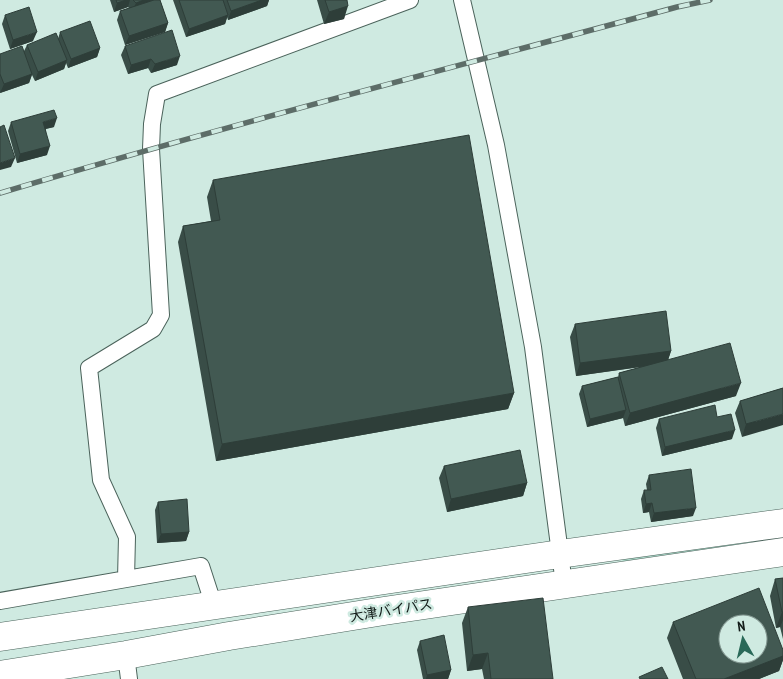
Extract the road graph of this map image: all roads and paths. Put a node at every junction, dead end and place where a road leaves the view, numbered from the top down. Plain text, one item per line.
1 (410, 0) edge
2 (462, 0) edge
3 (783, 523) edge
4 (783, 552) edge
5 (560, 554) junction
6 (126, 579) junction
7 (564, 584) junction
8 (0, 601) edge
9 (214, 606) junction
10 (118, 620) junction
11 (0, 621) edge
12 (0, 637) edge
13 (127, 667) edge
14 (0, 675) edge

1 - 6 street
2 - 5 street
3 - 5 highway
4 - 7 highway, 大津バイパス
5 - 7 street
5 - 9 highway
6 - 8 street
6 - 9 street
7 - 13 highway, 大津バイパス
9 - 10 highway
10 - 11 highway
10 - 12 highway
13 - 14 highway, 大津バイパス

